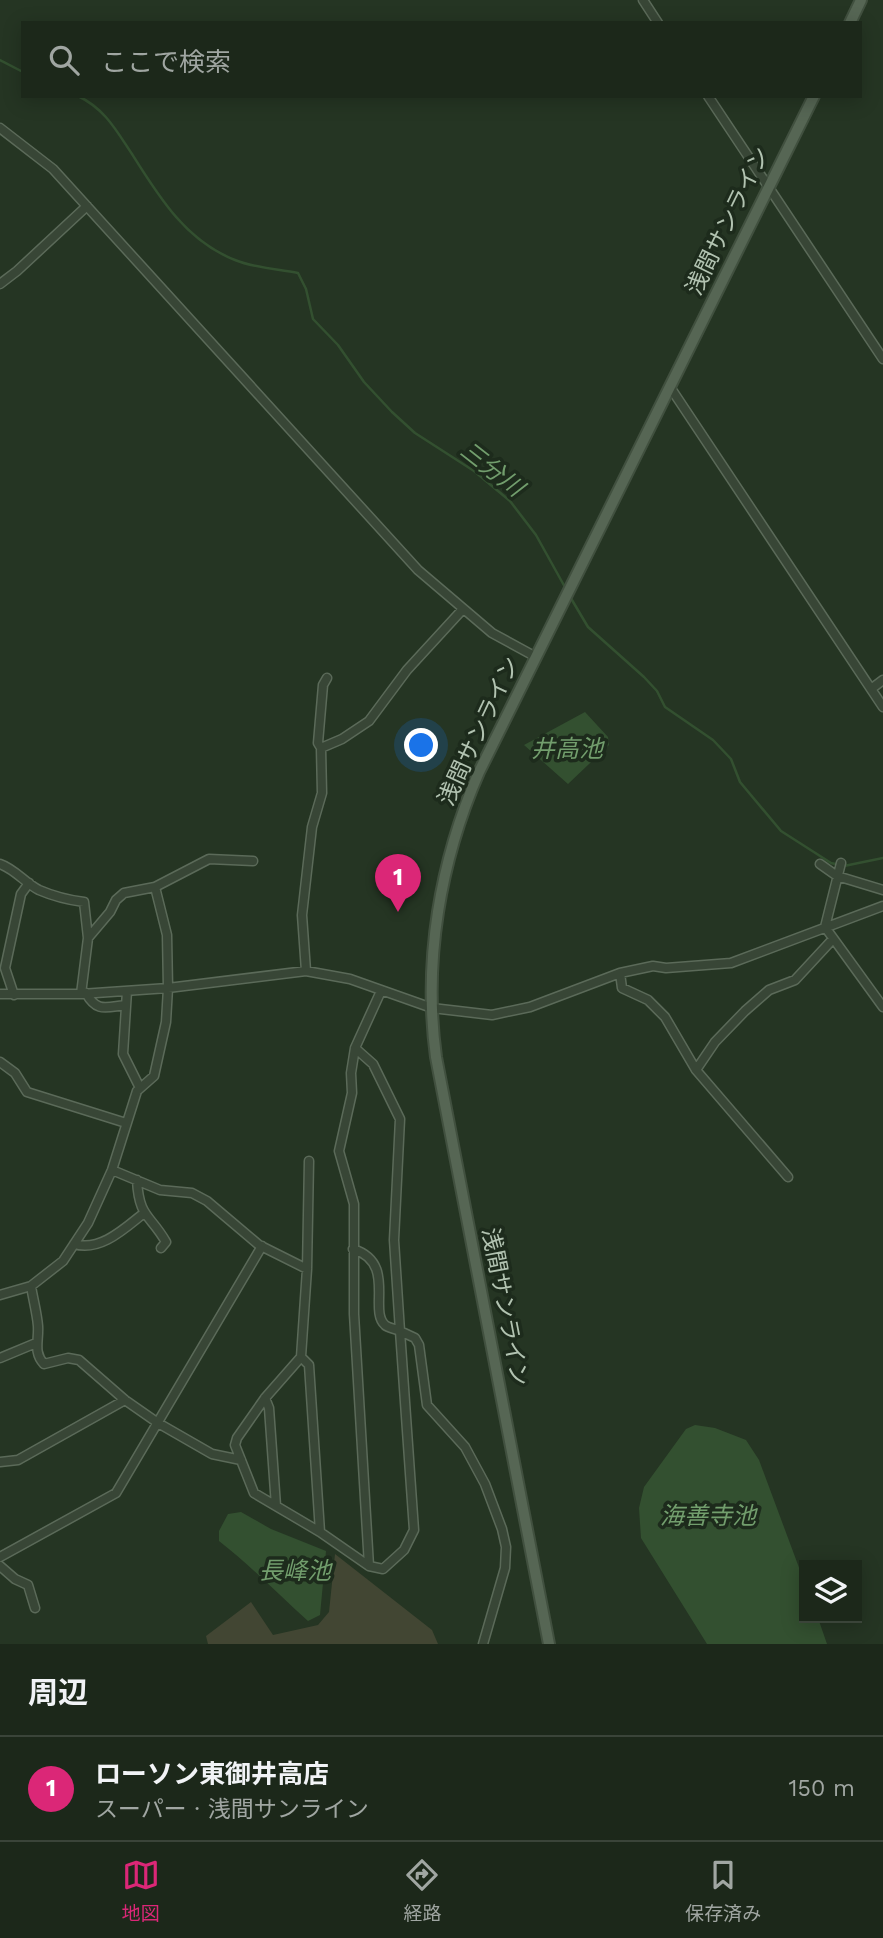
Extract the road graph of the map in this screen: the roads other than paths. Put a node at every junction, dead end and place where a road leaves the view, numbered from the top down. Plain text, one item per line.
1 (643, 0) edge
2 (861, 0) edge
3 (657, 21) edge
4 (851, 21) edge
5 (709, 98) edge
6 (813, 98) edge
7 (0, 128) edge
8 (769, 186) junction
9 (87, 206) junction
10 (0, 284) edge
11 (883, 359) edge
12 (670, 387) junction
13 (463, 609) junction
14 (536, 657) junction
15 (327, 678) dead end
16 (883, 680) edge
17 (871, 689) junction
18 (883, 707) edge
19 (321, 748) junction
20 (253, 862) dead end
21 (841, 863) dead end
22 (0, 864) edge
23 (820, 864) dead end
24 (838, 876) junction
25 (29, 883) junction
26 (155, 887) junction
27 (883, 890) edge
28 (883, 905) edge
29 (825, 927) junction
30 (88, 938) junction
31 (833, 939) junction
32 (306, 971) junction
33 (620, 972) junction
34 (168, 988) junction
35 (127, 991) junction
36 (381, 991) junction
37 (0, 994) edge
38 (83, 994) junction
39 (14, 995) junction
40 (126, 1005) junction
41 (883, 1007) edge
42 (432, 1008) junction
43 (355, 1048) junction
44 (0, 1061) edge
45 (696, 1070) junction
46 (139, 1088) junction
47 (126, 1123) junction
48 (309, 1161) dead end
49 (112, 1170) junction
50 (788, 1177) dead end
51 (137, 1180) junction
52 (144, 1213) junction
53 (74, 1244) junction
54 (262, 1246) junction
55 (161, 1248) dead end
56 (353, 1249) junction
57 (307, 1269) junction
58 (31, 1286) junction
59 (0, 1295) edge
60 (400, 1331) junction
61 (36, 1343) junction
62 (302, 1357) junction
63 (0, 1358) edge
64 (265, 1398) junction
65 (125, 1400) junction
66 (158, 1423) junction
67 (241, 1460) junction
68 (0, 1462) edge
69 (276, 1506) junction
70 (320, 1532) junction
71 (0, 1557) edge
72 (0, 1566) edge
73 (369, 1566) junction
74 (34, 1608) dead end
75 (483, 1644) edge
76 (550, 1644) edge

1 - 3 street
2 - 4 main road
5 - 8 street
6 - 8 main road, 浅間サンライン
7 - 9 street
8 - 11 street
8 - 12 main road, 浅間サンライン
9 - 10 street
9 - 13 street
12 - 14 main road, 浅間サンライン
12 - 17 street
13 - 14 street
13 - 19 street
14 - 42 main road, 浅間サンライン
15 - 19 street
16 - 17 street
17 - 18 street
19 - 32 street
20 - 26 street
21 - 24 street
22 - 25 street
23 - 24 street
24 - 27 street
24 - 29 street
25 - 30 street
25 - 39 street
26 - 30 street
26 - 34 street
28 - 29 street
29 - 31 street
29 - 33 street
30 - 38 street
31 - 41 street
31 - 45 street
32 - 34 street
32 - 36 street
33 - 42 street
33 - 45 street
34 - 35 street
34 - 46 street
35 - 38 street
35 - 40 street
36 - 42 street
36 - 43 street
37 - 39 street
38 - 39 street
38 - 40 street
40 - 46 street
42 - 76 main road, 浅間サンライン
43 - 56 street
43 - 60 street
44 - 47 street
45 - 50 street
46 - 47 street
47 - 49 street
48 - 57 street
49 - 51 street
49 - 53 street
51 - 52 street
51 - 54 street
52 - 53 street
52 - 55 street
53 - 58 street
54 - 57 street
54 - 66 street
56 - 60 street
56 - 73 street
57 - 62 street
58 - 59 street
58 - 61 street
60 - 73 street
60 - 75 street
61 - 63 street
61 - 65 street
62 - 64 street
62 - 70 street
64 - 67 street
64 - 69 street
65 - 66 street
65 - 68 street
66 - 67 street
66 - 71 street
67 - 69 street
69 - 70 street
70 - 73 street
72 - 74 street

